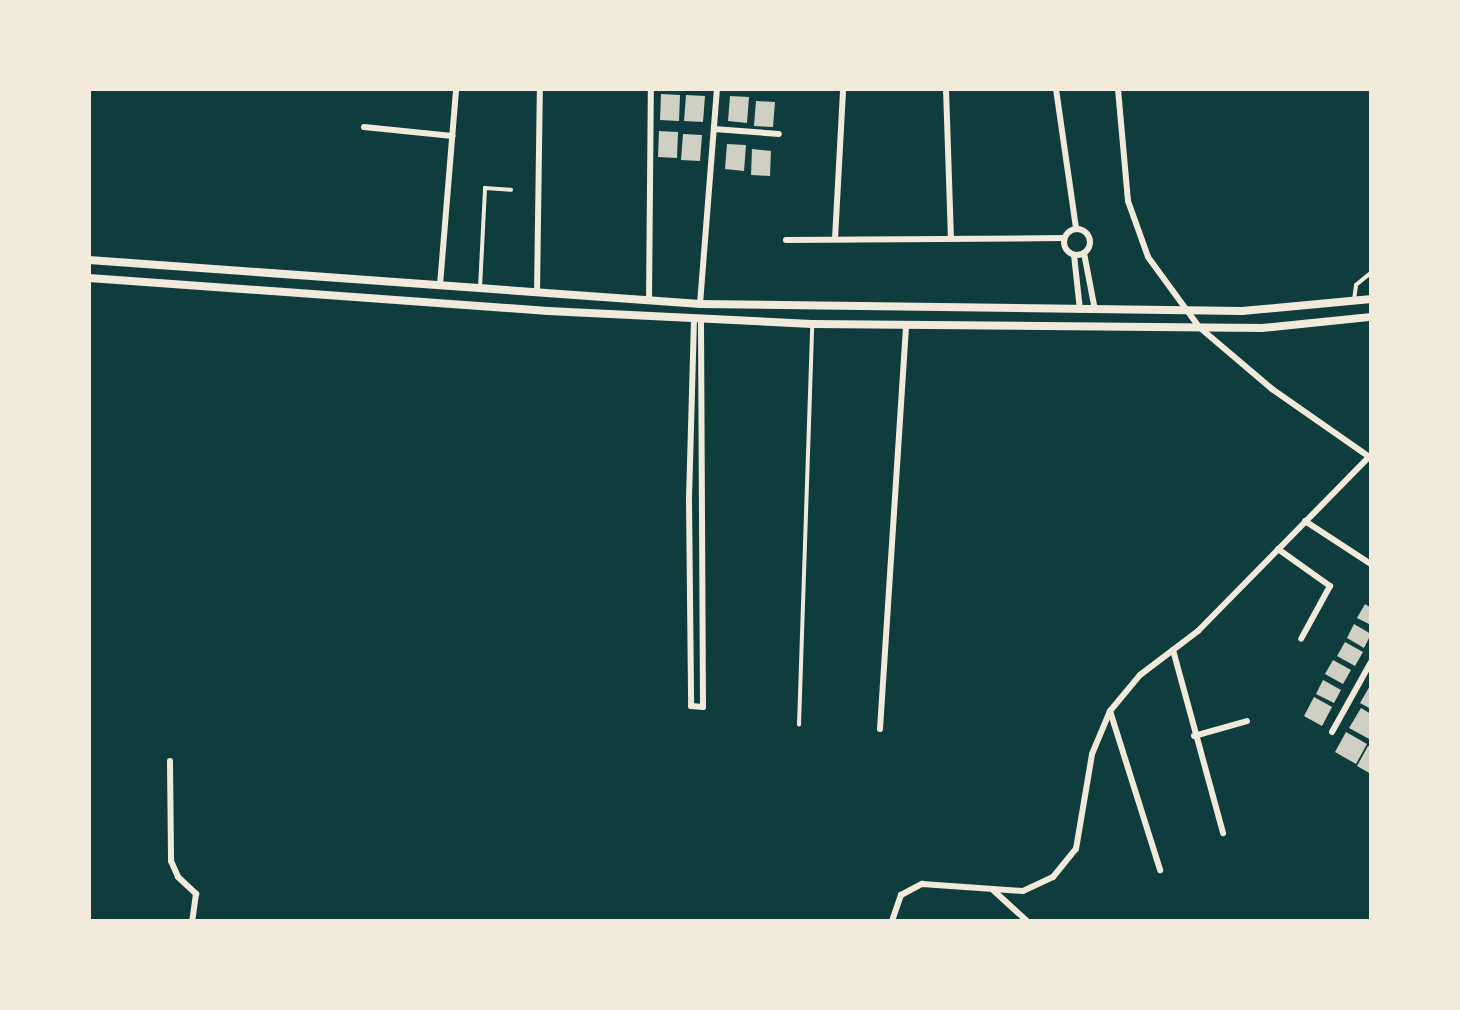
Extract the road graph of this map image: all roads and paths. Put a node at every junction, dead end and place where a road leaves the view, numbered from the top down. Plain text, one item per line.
1 (456, 89) edge
2 (540, 89) edge
3 (651, 89) edge
4 (717, 89) edge
5 (844, 89) edge
6 (946, 89) edge
7 (1056, 89) edge
8 (1118, 89) edge
9 (364, 127) dead end
10 (715, 129) junction
11 (779, 134) dead end
12 (453, 136) junction
13 (511, 190) dead end
14 (1076, 228) junction
15 (951, 238) junction
16 (1064, 238) junction
17 (835, 239) junction
18 (786, 240) dead end
19 (1084, 253) junction
20 (1074, 255) junction
21 (89, 260) edge
22 (1371, 272) edge
23 (89, 278) edge
24 (440, 285) junction
25 (480, 290) junction
26 (537, 293) junction
27 (1371, 299) edge
28 (649, 302) junction
29 (1354, 302) junction
30 (700, 304) junction
31 (1080, 310) junction
32 (1095, 310) junction
33 (1185, 310) junction
34 (1371, 317) edge
35 (698, 320) junction
36 (812, 324) junction
37 (906, 326) junction
38 (1199, 327) junction
39 (1370, 458) edge
40 (689, 501) junction
41 (704, 501) junction
42 (1305, 521) junction
43 (1278, 549) junction
44 (1371, 564) edge
45 (690, 590) junction
46 (704, 591) junction
47 (1301, 639) dead end
48 (1173, 650) junction
49 (1371, 662) edge
50 (1110, 710) junction
51 (1247, 721) dead end
52 (799, 725) dead end
53 (880, 729) dead end
54 (1332, 732) dead end
55 (1194, 736) junction
56 (170, 761) dead end
57 (1223, 833) dead end
58 (1160, 870) dead end
59 (993, 890) junction
60 (192, 921) edge
61 (892, 921) edge
62 (1027, 921) edge

1 - 12 street
2 - 26 street
3 - 28 street
4 - 10 street
5 - 17 street
6 - 15 street
7 - 14 street
8 - 33 street
9 - 12 street
10 - 11 street
10 - 30 street
12 - 24 street
13 - 25 lane
14 - 16 street
14 - 19 street
15 - 16 street
15 - 17 street
16 - 20 street
17 - 18 street
19 - 20 street
19 - 32 street
20 - 31 street
21 - 24 street
22 - 29 lane
23 - 35 street
24 - 25 street
25 - 26 street
26 - 28 street
27 - 29 street
28 - 30 street
29 - 33 street
30 - 31 street
31 - 32 street
32 - 33 street
33 - 38 street
34 - 38 street
35 - 36 street
35 - 40 street
35 - 41 street
36 - 37 street
36 - 52 lane
37 - 38 street
37 - 53 street
38 - 39 street
39 - 42 street
40 - 41 street
40 - 45 street
41 - 46 street
42 - 43 street
42 - 44 street
43 - 47 street
43 - 48 street
45 - 46 street
45 - 46 street
48 - 50 street
48 - 55 street
49 - 54 street
50 - 58 street
50 - 59 street
51 - 55 street
55 - 57 street
56 - 60 street
59 - 61 street
59 - 62 street

